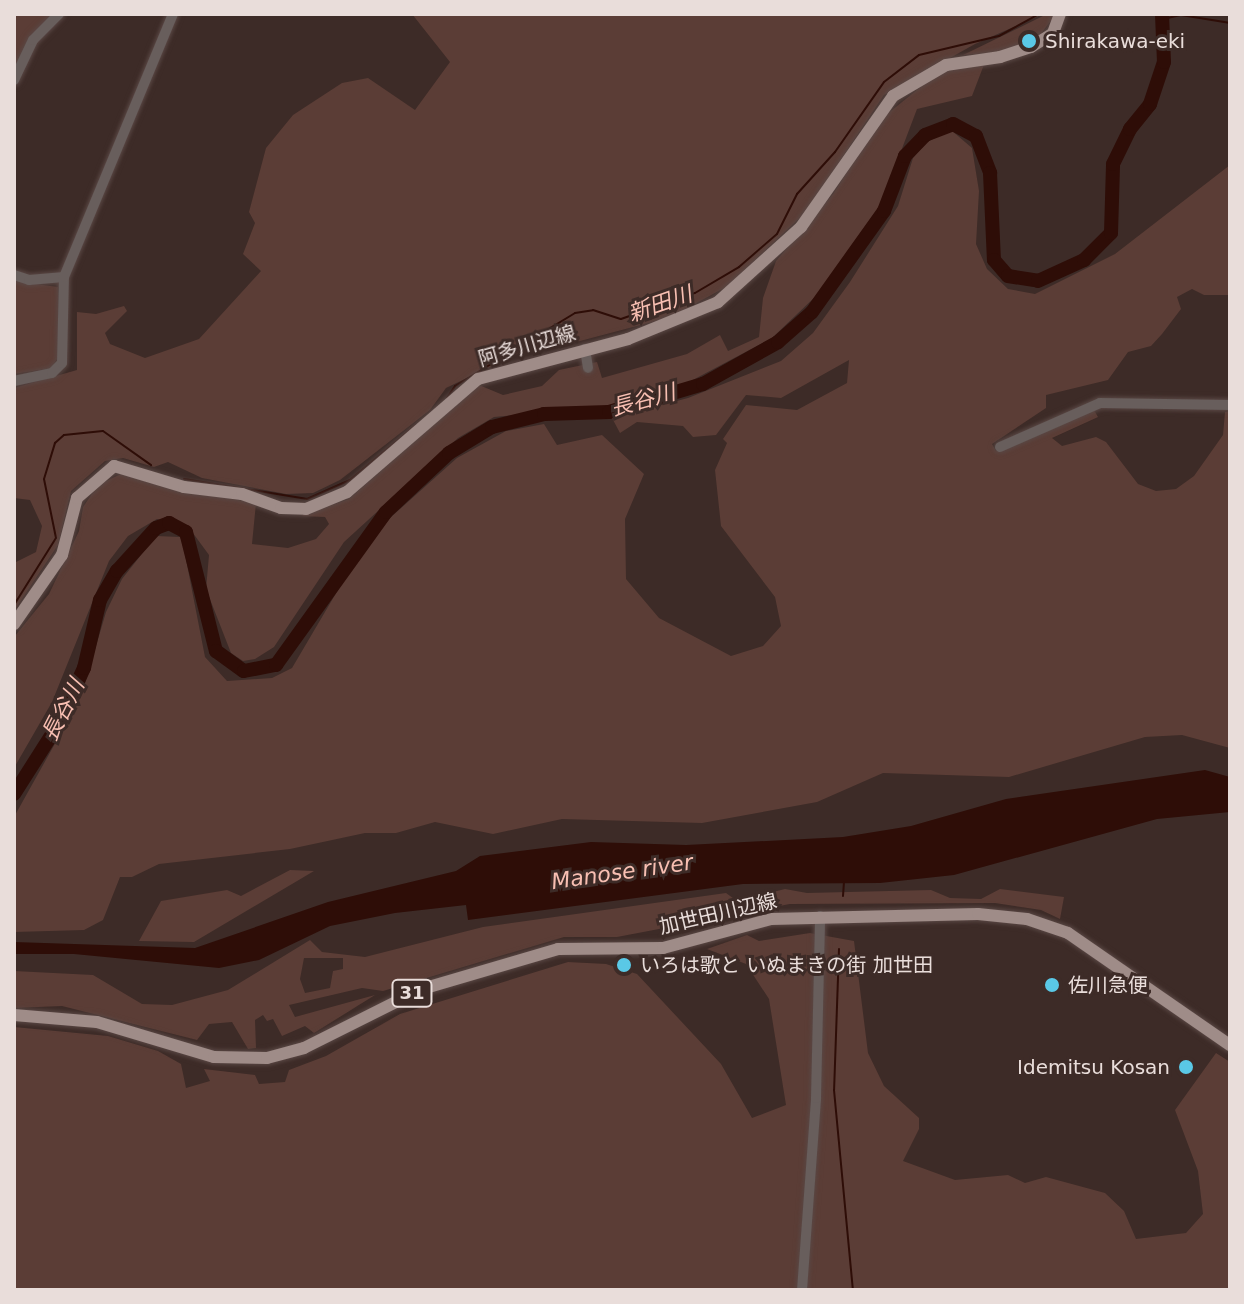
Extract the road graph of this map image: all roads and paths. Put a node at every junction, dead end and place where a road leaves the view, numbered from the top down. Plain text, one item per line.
1 (59, 14) edge
2 (173, 14) edge
3 (1060, 14) edge
4 (14, 80) edge
5 (14, 275) edge
6 (64, 277) junction
7 (585, 349) junction
8 (588, 368) dead end
9 (14, 381) edge
10 (1230, 405) edge
11 (1000, 447) dead end
12 (14, 624) edge
13 (820, 916) junction
14 (14, 1015) edge
15 (1230, 1045) edge
16 (802, 1290) edge

1 - 4 street
2 - 6 street
3 - 7 main road, 阿多川辺線
5 - 6 street
6 - 9 street
7 - 8 street
7 - 12 main road, 阿多川辺線
10 - 11 street
13 - 14 main road, 加世田川辺線 / 31
13 - 15 main road, 加世田川辺線 / 31
13 - 16 street

